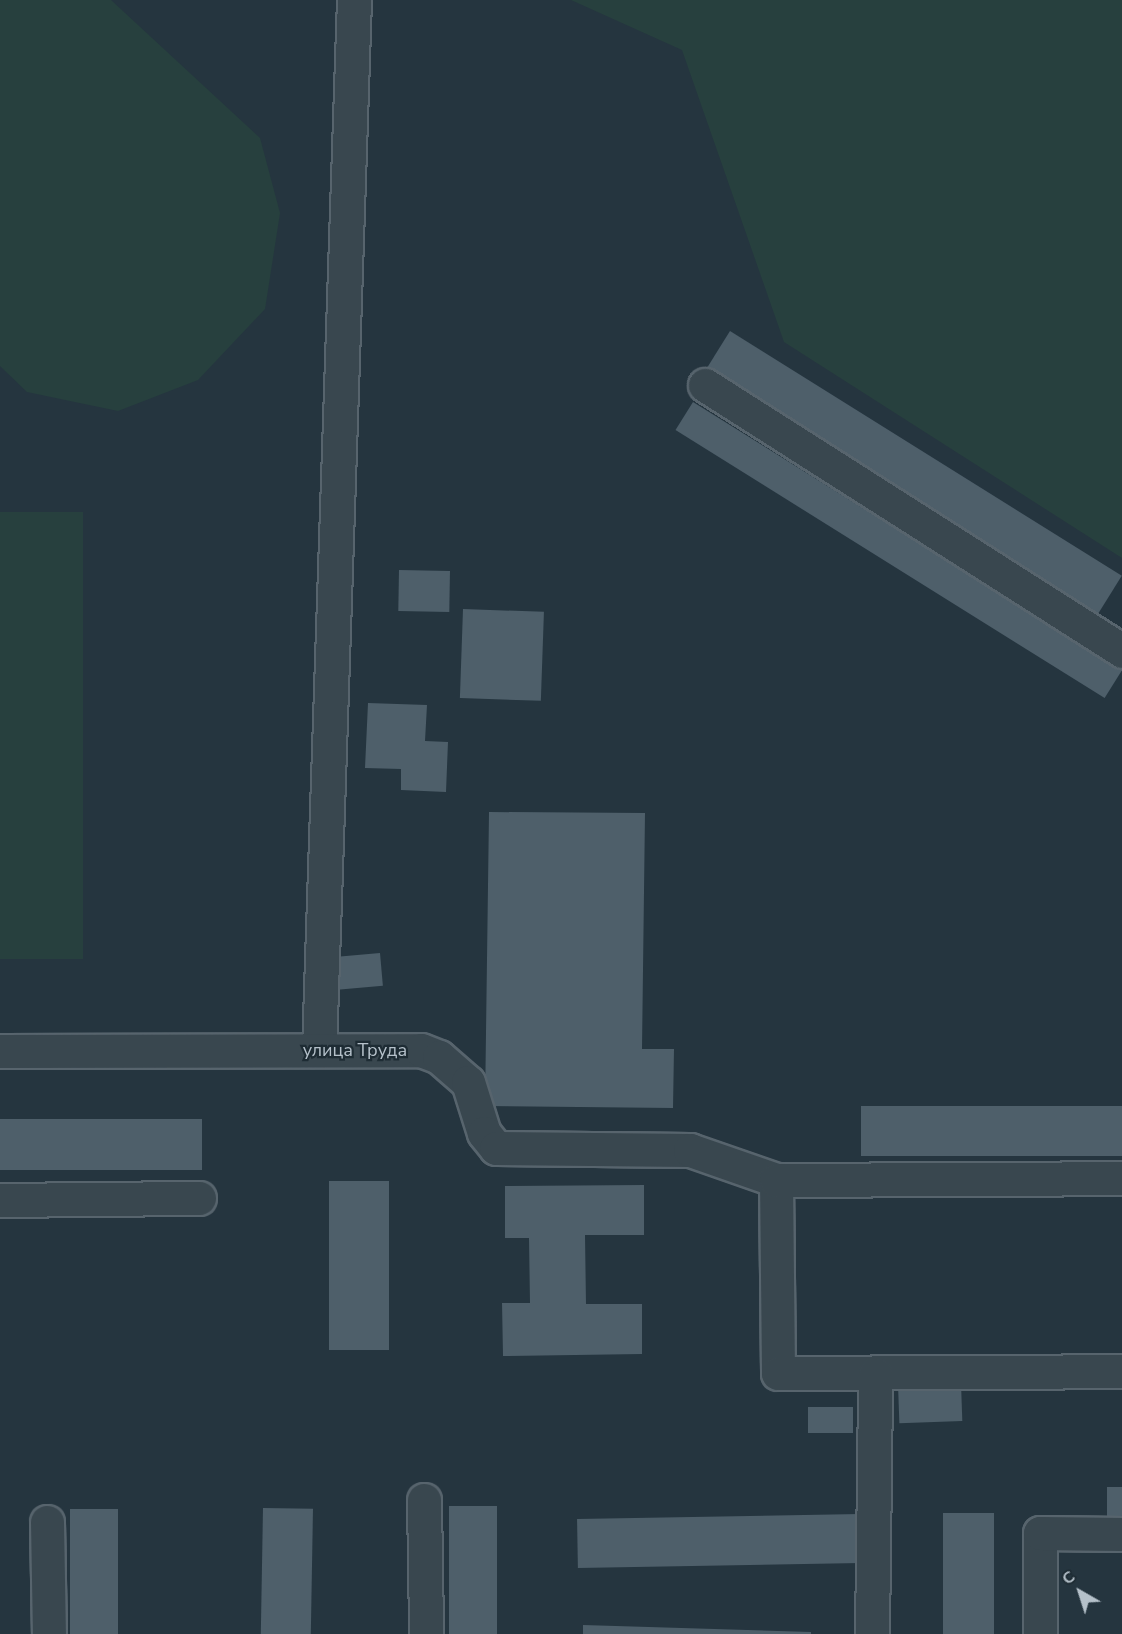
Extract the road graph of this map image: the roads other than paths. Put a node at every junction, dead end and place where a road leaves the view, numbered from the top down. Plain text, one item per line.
1 (354, 0) edge
2 (705, 385) dead end
3 (1122, 651) edge
4 (319, 1049) junction
5 (0, 1051) edge
6 (1122, 1178) edge
7 (776, 1180) junction
8 (199, 1198) dead end
9 (0, 1200) edge
10 (1122, 1371) edge
11 (875, 1374) junction
12 (424, 1500) dead end
13 (48, 1522) dead end
14 (1122, 1534) edge
15 (49, 1634) edge
16 (426, 1634) edge
17 (872, 1634) edge
18 (1040, 1634) edge

1 - 4 street
2 - 3 street
4 - 5 street, улица Труда
4 - 7 street, улица Труда
6 - 7 street
7 - 11 street
8 - 9 street
10 - 11 street
11 - 17 street
12 - 16 street
13 - 15 street
14 - 18 street

